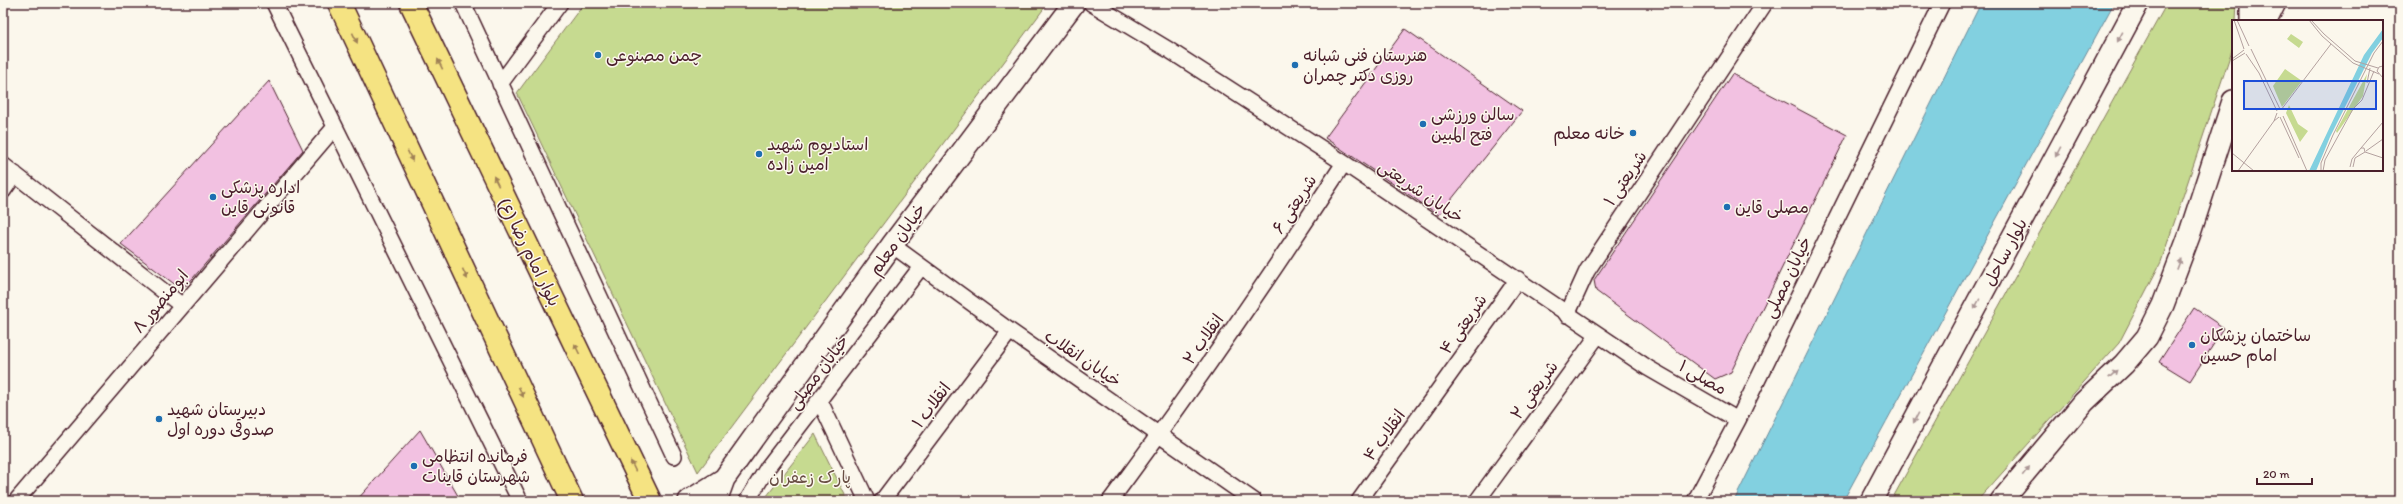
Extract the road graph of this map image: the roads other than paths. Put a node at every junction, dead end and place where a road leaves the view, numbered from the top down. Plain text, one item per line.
1 (274, 3) edge
2 (339, 3) edge
3 (411, 3) edge
4 (462, 3) edge
5 (560, 3) edge
6 (1074, 3) edge
7 (1091, 3) edge
8 (1765, 3) edge
9 (1942, 3) edge
10 (2138, 3) edge
11 (2251, 3) edge
12 (2276, 3) edge
13 (2250, 20) edge
14 (2267, 20) edge
15 (500, 84) junction
16 (2232, 104) edge
17 (334, 128) junction
18 (1344, 163) junction
19 (3, 165) edge
20 (15, 174) junction
21 (3, 191) edge
22 (892, 245) junction
23 (921, 267) junction
24 (1276, 267) joint
25 (1518, 279) junction
26 (181, 305) junction
27 (1567, 315) junction
28 (1010, 331) junction
29 (1598, 335) junction
30 (1648, 368) joint
31 (1439, 392) joint
32 (820, 402) junction
33 (1738, 420) junction
34 (1160, 434) junction
35 (674, 456) dead end
36 (724, 479) junction
37 (16, 501) edge
38 (520, 501) edge
39 (572, 501) edge
40 (650, 501) edge
41 (689, 501) edge
42 (716, 501) edge
43 (747, 501) edge
44 (866, 501) edge
45 (882, 501) edge
46 (1110, 501) edge
47 (1254, 501) edge
48 (1359, 501) edge
49 (1477, 501) edge
50 (1695, 501) edge
51 (1871, 501) edge
52 (2001, 501) edge

1 - 17 street
2 -> 39 main road
40 -> 3 main road, بلوار امام رضا (ع)
4 - 15 street
5 - 15 street
6 - 22 main road, خیابان معلم
7 - 18 street, خیابان شریعتی
8 - 27 street, شریعتی ۱
9 - 33 street, خیابان مصلی
10 -> 51 main road, بلوار ساحل
11 - 13 main road
12 - 14 main road
15 - 35 street
52 -> 16 main road
17 - 26 street, ابومنصور ۸
17 - 38 street
18 - 24 street, شریعتی ۶
18 - 25 street, خیابان شریعتی
19 - 20 street
20 - 21 street
20 - 26 street
22 - 23 street, خیابان انقلاب
22 - 36 main road, خیابان معلم
23 - 28 street, خیابان انقلاب
23 - 32 street, خیابان مصلی
24 - 34 street, انقلاب ۲
25 - 27 street, خیابان شریعتی
25 - 31 street, شریعتی ۴
26 - 37 street, ابومنصور ۸
27 - 29 street, خیابان شریعتی
28 - 34 street, خیابان انقلاب
28 - 45 street, انقلاب ۱
29 - 30 street, خیابان شریعتی
29 - 49 street, شریعتی ۲
30 - 33 street, مصلی ۱
31 - 48 street, انقلاب ۴
32 - 43 street, خیابان مصلی
32 - 44 street
33 - 50 street, خیابان مصلی
34 - 46 street, انقلاب ۲
34 - 47 street, خیابان انقلاب
36 - 41 main road
36 - 42 main road

